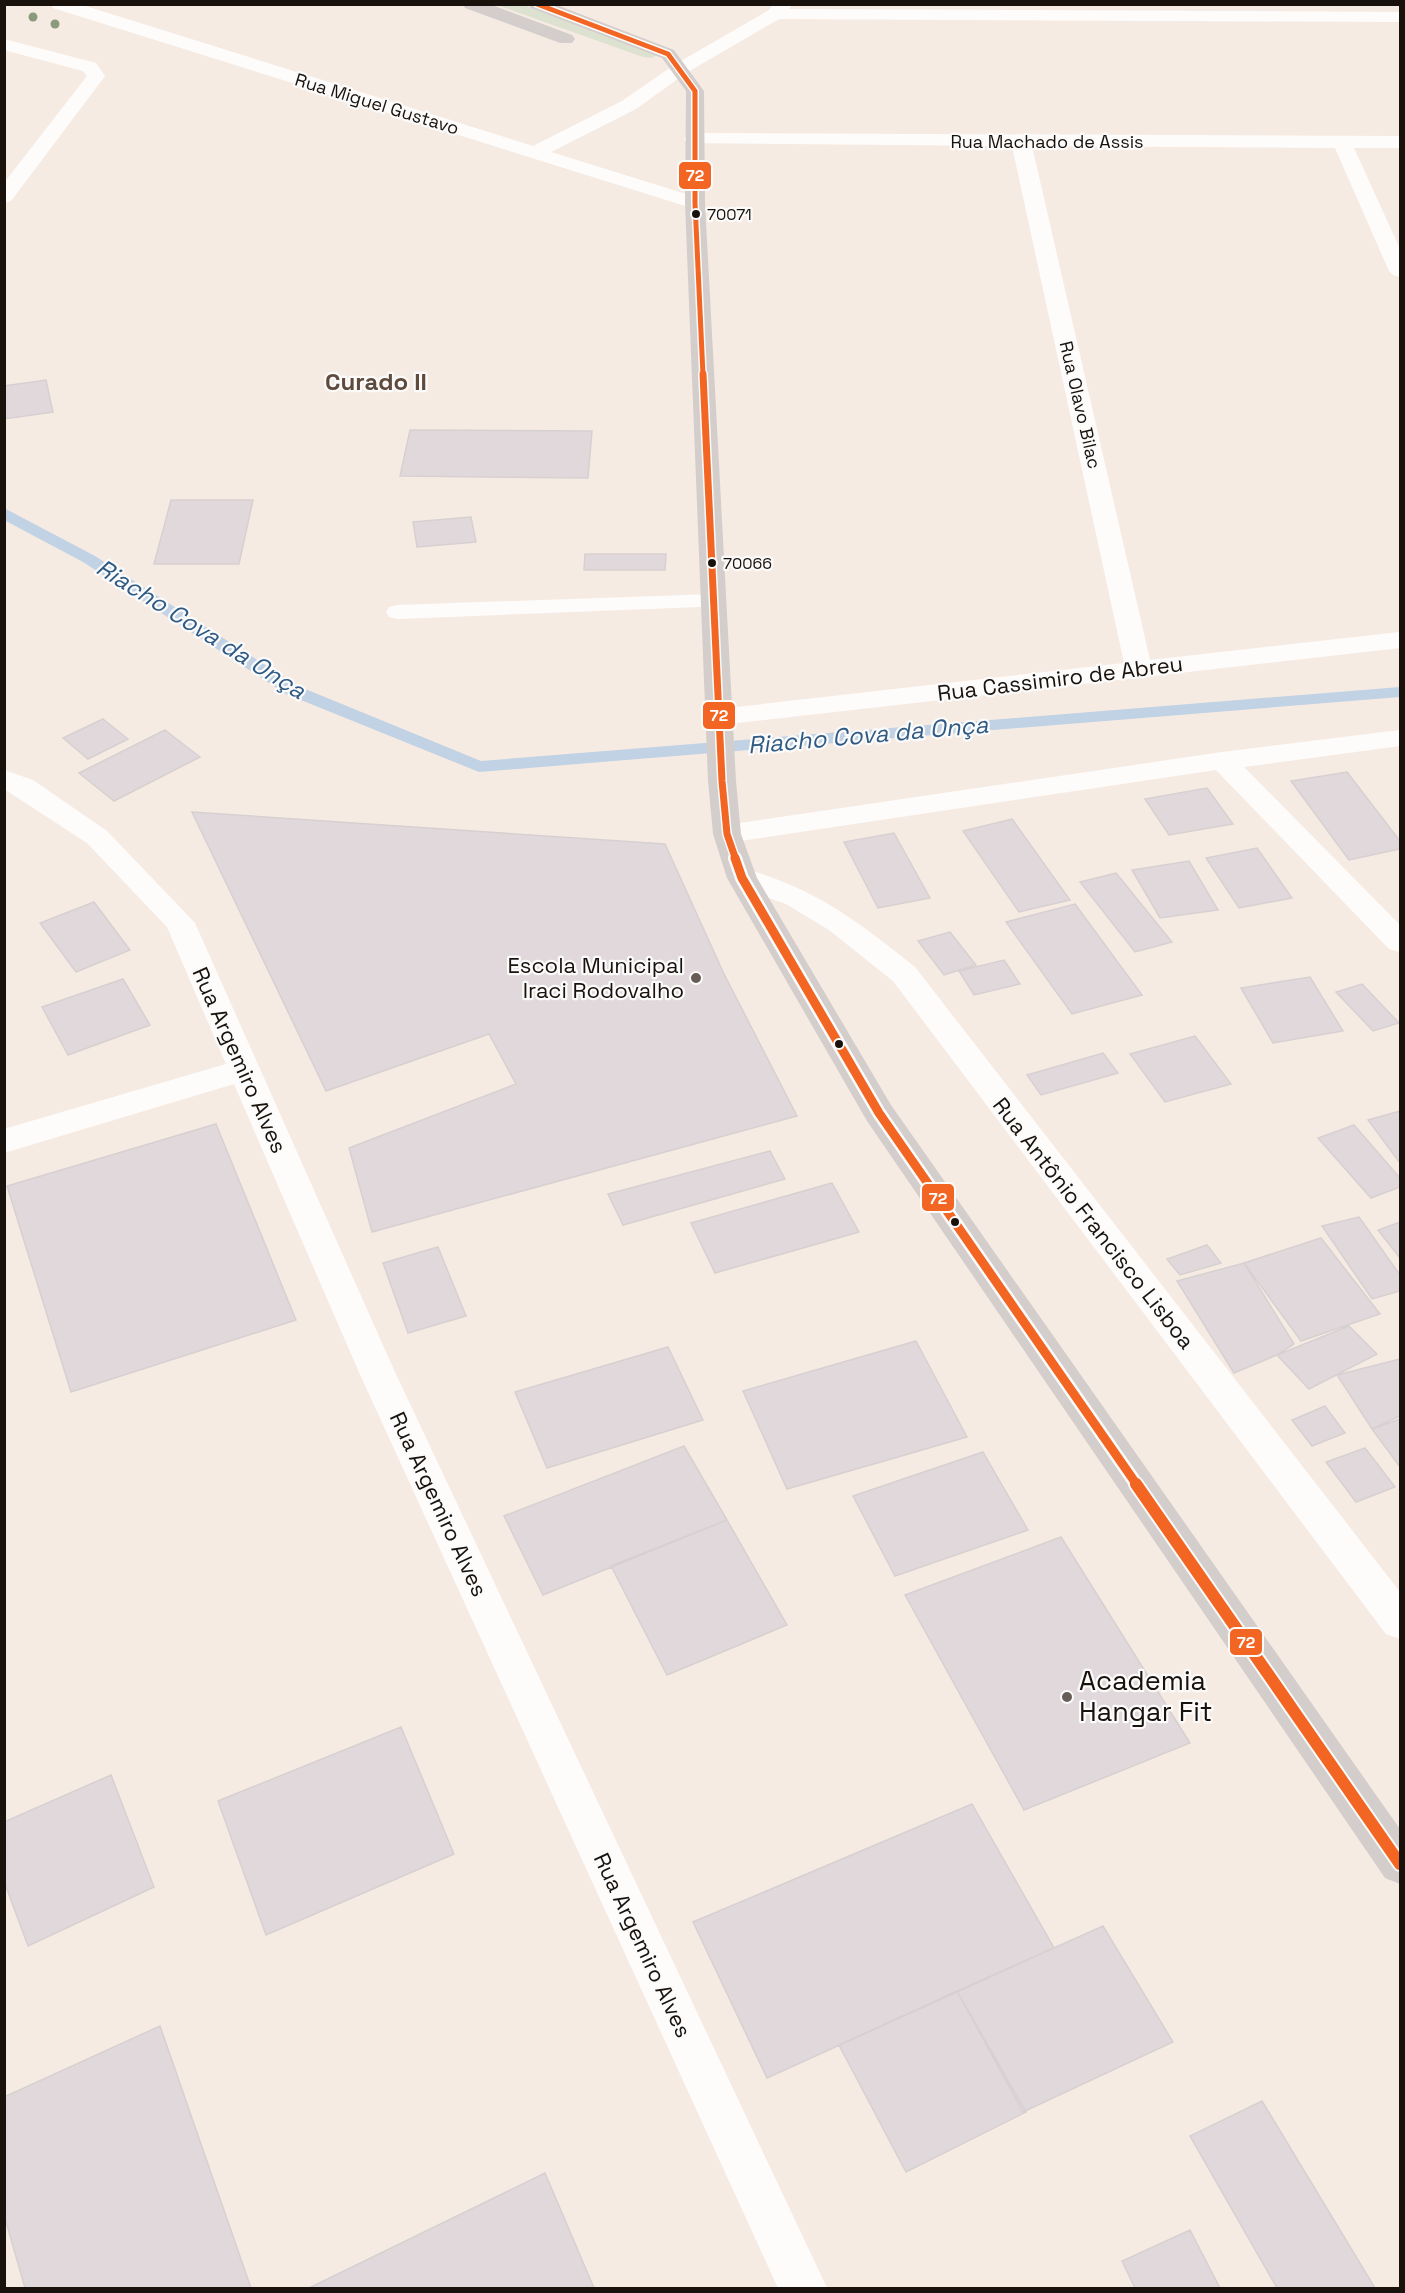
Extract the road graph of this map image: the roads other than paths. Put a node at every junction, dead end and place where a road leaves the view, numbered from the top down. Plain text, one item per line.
1 (59, 4) edge
2 (471, 4) edge
3 (537, 4) edge
4 (780, 9) edge
5 (1401, 17) edge
6 (4, 44) edge
7 (580, 45) dead end
8 (645, 69) dead end
9 (680, 69) junction
10 (693, 139) junction
11 (1021, 142) junction
12 (1342, 142) junction
13 (1401, 142) edge
14 (534, 153) junction
15 (4, 197) edge
16 (695, 203) junction
17 (1401, 270) edge
18 (714, 601) junction
19 (398, 612) dead end
20 (1401, 640) edge
21 (1139, 669) junction
22 (720, 728) junction
23 (1401, 738) edge
24 (1222, 760) junction
25 (4, 779) edge
26 (727, 834) junction
27 (742, 878) junction
28 (1401, 942) edge
29 (243, 1070) junction
30 (4, 1141) edge
31 (1401, 1622) edge
32 (1401, 1864) edge
33 (802, 2289) edge

1 - 14 street, Rua Miguel Gustavo
2 - 7 street
3 - 9 street
4 - 5 street
4 - 9 street
6 - 15 street
8 - 9 street
9 - 10 street
9 - 14 street
10 - 11 street, Rua Machado de Assis
10 - 16 street
11 - 12 street, Rua Machado de Assis
11 - 21 street, Rua Olavo Bilac
12 - 13 street, Rua Machado de Assis
12 - 17 street
14 - 16 street, Rua Miguel Gustavo
16 - 18 street
18 - 19 lane
18 - 22 street
20 - 21 street, Rua Cassimiro de Abreu
21 - 22 street, Rua Cassimiro de Abreu
22 - 26 street
23 - 24 street
24 - 26 street
24 - 28 street
25 - 29 street, Rua Argemiro Alves
26 - 27 street
27 - 31 street, Rua Antônio Francisco Lisboa
27 - 32 street
29 - 30 street
29 - 33 street, Rua Argemiro Alves

